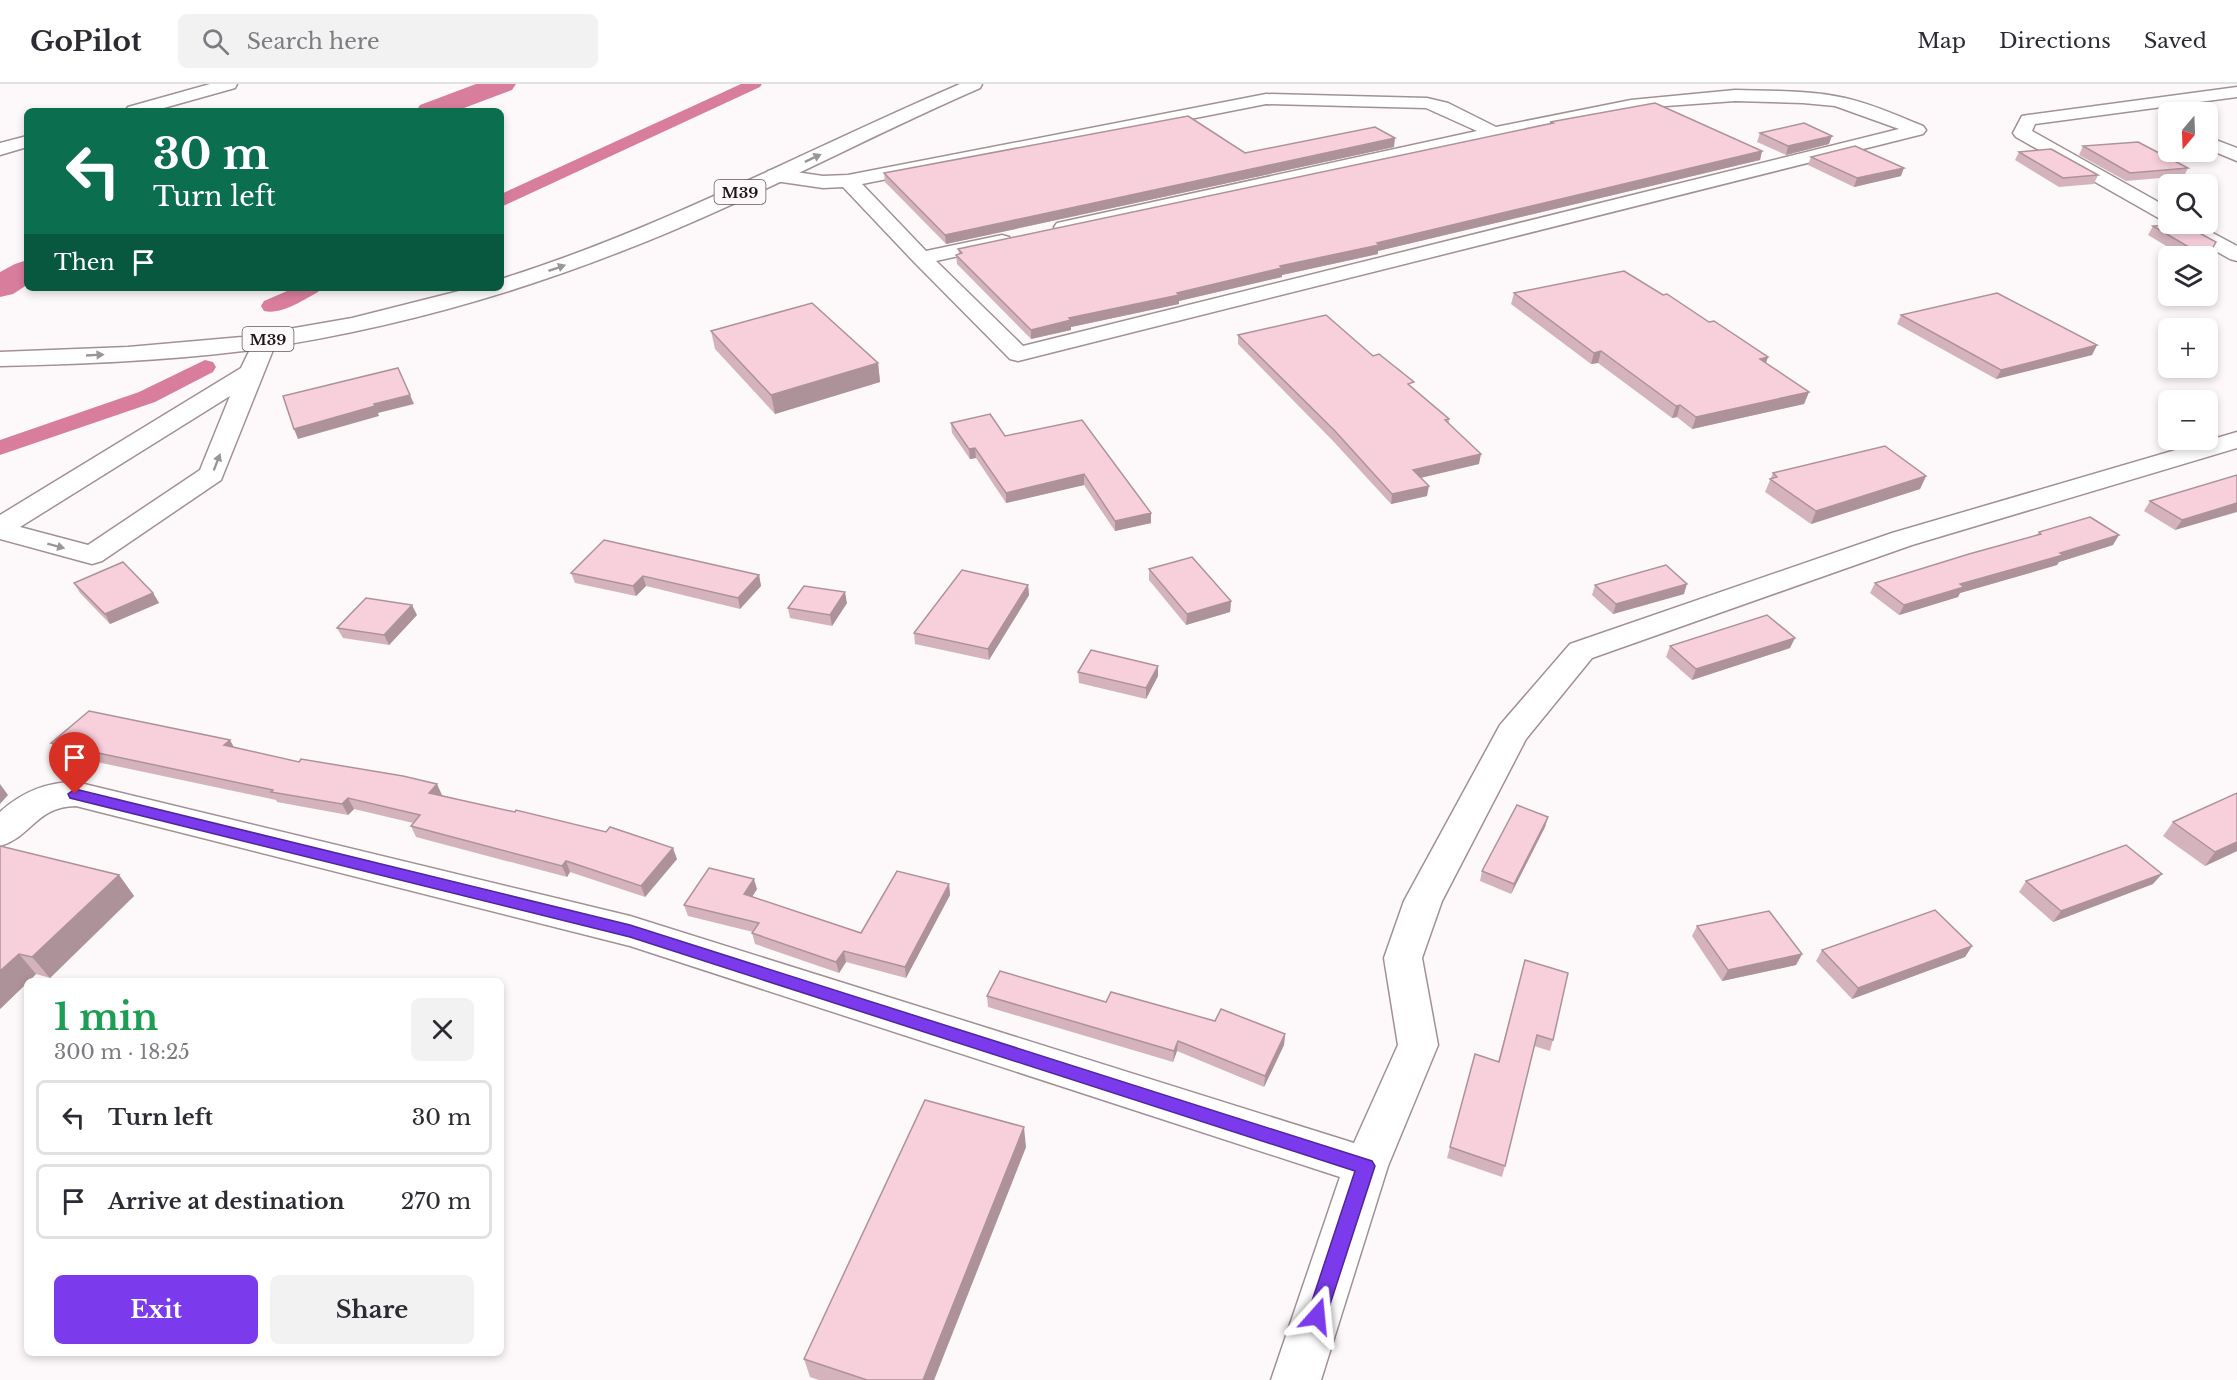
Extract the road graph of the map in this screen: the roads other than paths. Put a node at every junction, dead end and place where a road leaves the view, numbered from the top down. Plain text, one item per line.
1 (229, 84) edge
2 (974, 84) edge
3 (2237, 92) edge
4 (2130, 105) junction
5 (145, 108) edge
6 (861, 117) dead end
7 (2158, 118) edge
8 (891, 121) junction
9 (1494, 133) junction
10 (24, 142) edge
11 (2218, 146) edge
12 (0, 149) edge
13 (2237, 155) edge
14 (768, 166) junction
15 (729, 178) dead end
16 (848, 181) junction
17 (2158, 210) edge
18 (1050, 230) edge
19 (2200, 234) edge
20 (1015, 238) edge
21 (2237, 255) edge
22 (921, 258) junction
23 (504, 271) edge
24 (504, 285) edge
25 (430, 291) edge
26 (484, 291) edge
27 (0, 340) edge
28 (265, 340) junction
29 (0, 359) edge
30 (251, 372) junction
31 (2237, 440) edge
32 (0, 529) edge
33 (0, 832) edge
34 (1366, 1166) junction
35 (1296, 1380) edge

1 - 5 main road
2 - 8 main road, M39
3 - 4 main road
4 - 7 main road
4 - 17 main road
6 - 8 main road
14 -> 8 main road, M39
9 - 16 main road
9 - 18 main road
9 - 22 main road
10 - 12 main road
11 - 13 main road
14 - 16 main road
24 -> 14 main road, M39
15 - 23 main road, M39
16 - 22 main road
19 - 21 main road
20 - 22 main road
25 - 27 main road, M39
26 - 28 main road, M39
29 -> 28 main road, M39
28 - 30 main road
30 - 32 main road
32 -> 30 main road
31 - 34 main road
33 - 34 main road
34 - 35 main road

